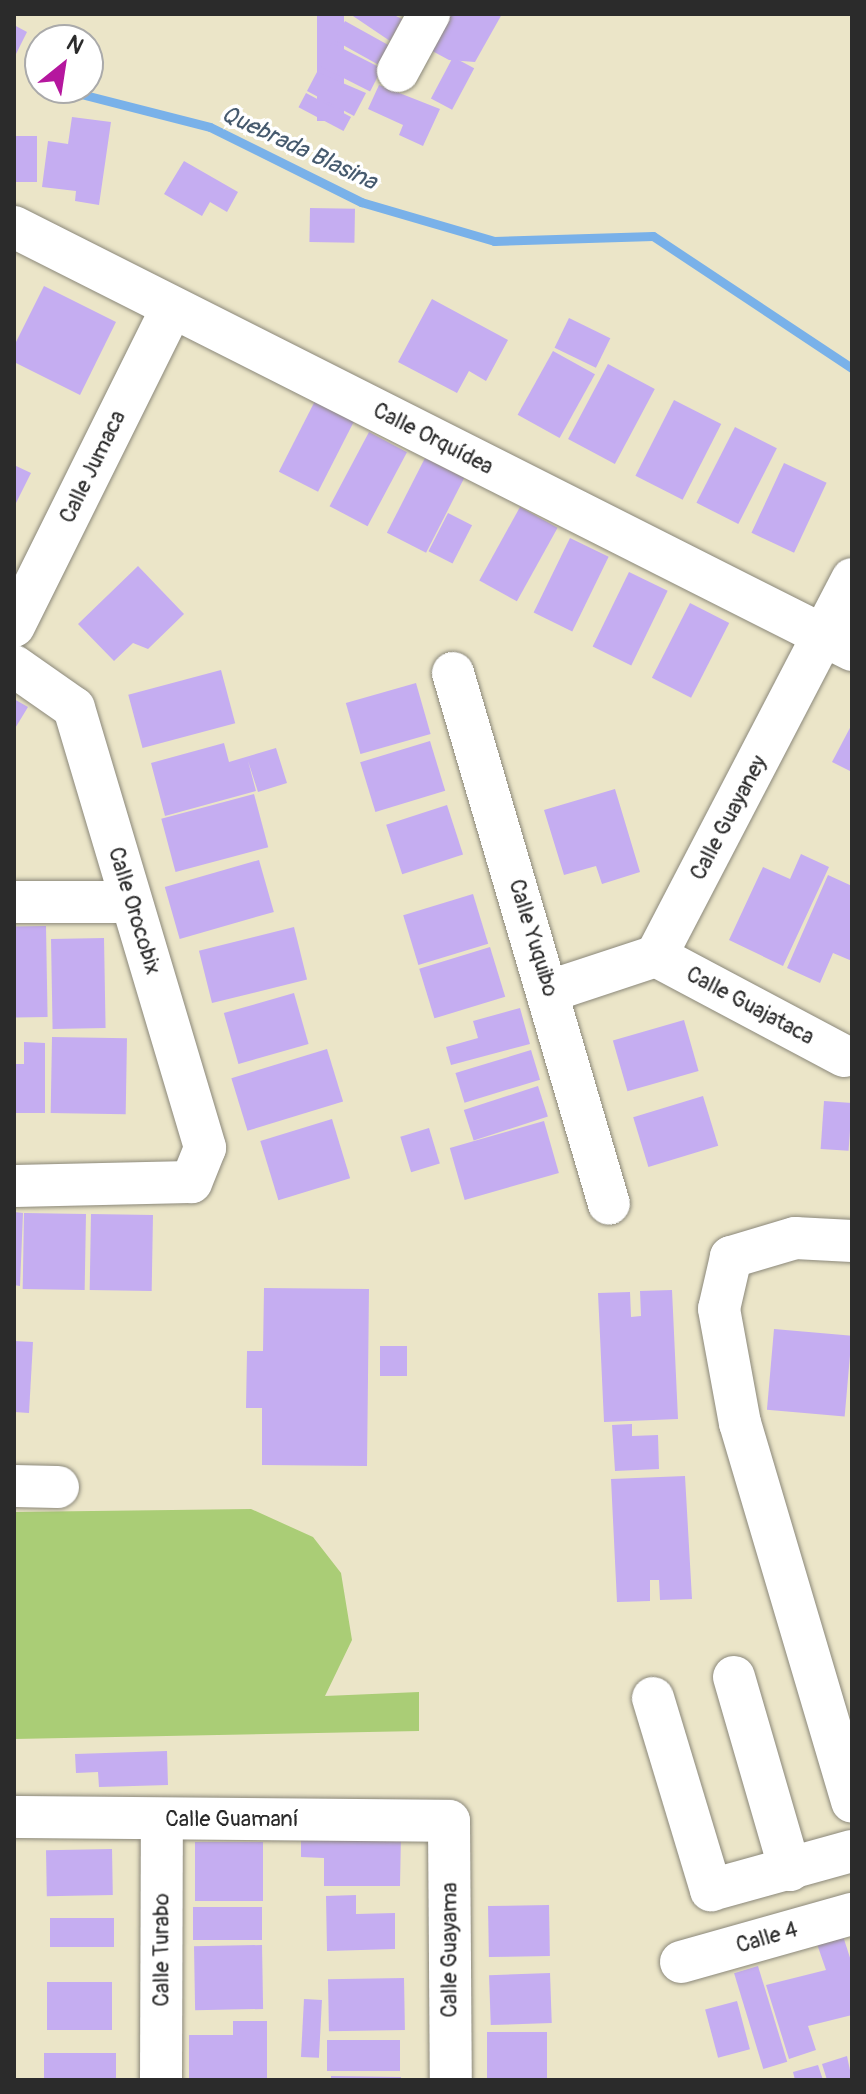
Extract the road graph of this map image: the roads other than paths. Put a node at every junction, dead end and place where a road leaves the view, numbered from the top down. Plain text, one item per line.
1 (429, 14) edge
2 (398, 71) dead end
3 (14, 227) edge
4 (172, 308) junction
5 (852, 579) edge
6 (14, 626) edge
7 (838, 643) edge
8 (14, 666) edge
9 (453, 673) dead end
10 (14, 902) edge
11 (131, 902) junction
12 (656, 956) junction
13 (550, 991) junction
14 (844, 1056) dead end
15 (14, 1186) edge
16 (609, 1204) dead end
17 (852, 1241) edge
18 (14, 1486) edge
19 (58, 1487) dead end
20 (734, 1677) dead end
21 (653, 1698) dead end
22 (852, 1802) edge
23 (14, 1817) edge
24 (162, 1819) junction
25 (449, 1821) joint
26 (852, 1851) edge
27 (790, 1870) junction
28 (852, 1914) edge
29 (681, 1962) dead end
30 (161, 2080) edge
31 (451, 2080) edge

1 - 2 street
3 - 4 street, Calle Orquídea
4 - 6 street, Calle Jumaca
4 - 7 street, Calle Orquídea
5 - 7 street, Calle Guayaney
7 - 12 street, Calle Guayaney
8 - 11 street, Calle Orocobix
9 - 13 street, Calle Yuquibo
10 - 11 street
11 - 15 street, Calle Orocobix
12 - 13 street
12 - 14 street, Calle Guajataca
13 - 16 street, Calle Yuquibo
17 - 22 street
18 - 19 street
20 - 27 street
21 - 27 street
23 - 24 street, Calle Guamaní
24 - 25 street, Calle Guamaní
24 - 30 street, Calle Turabo
25 - 31 street, Calle Guayama
26 - 27 street
28 - 29 street, Calle 4

